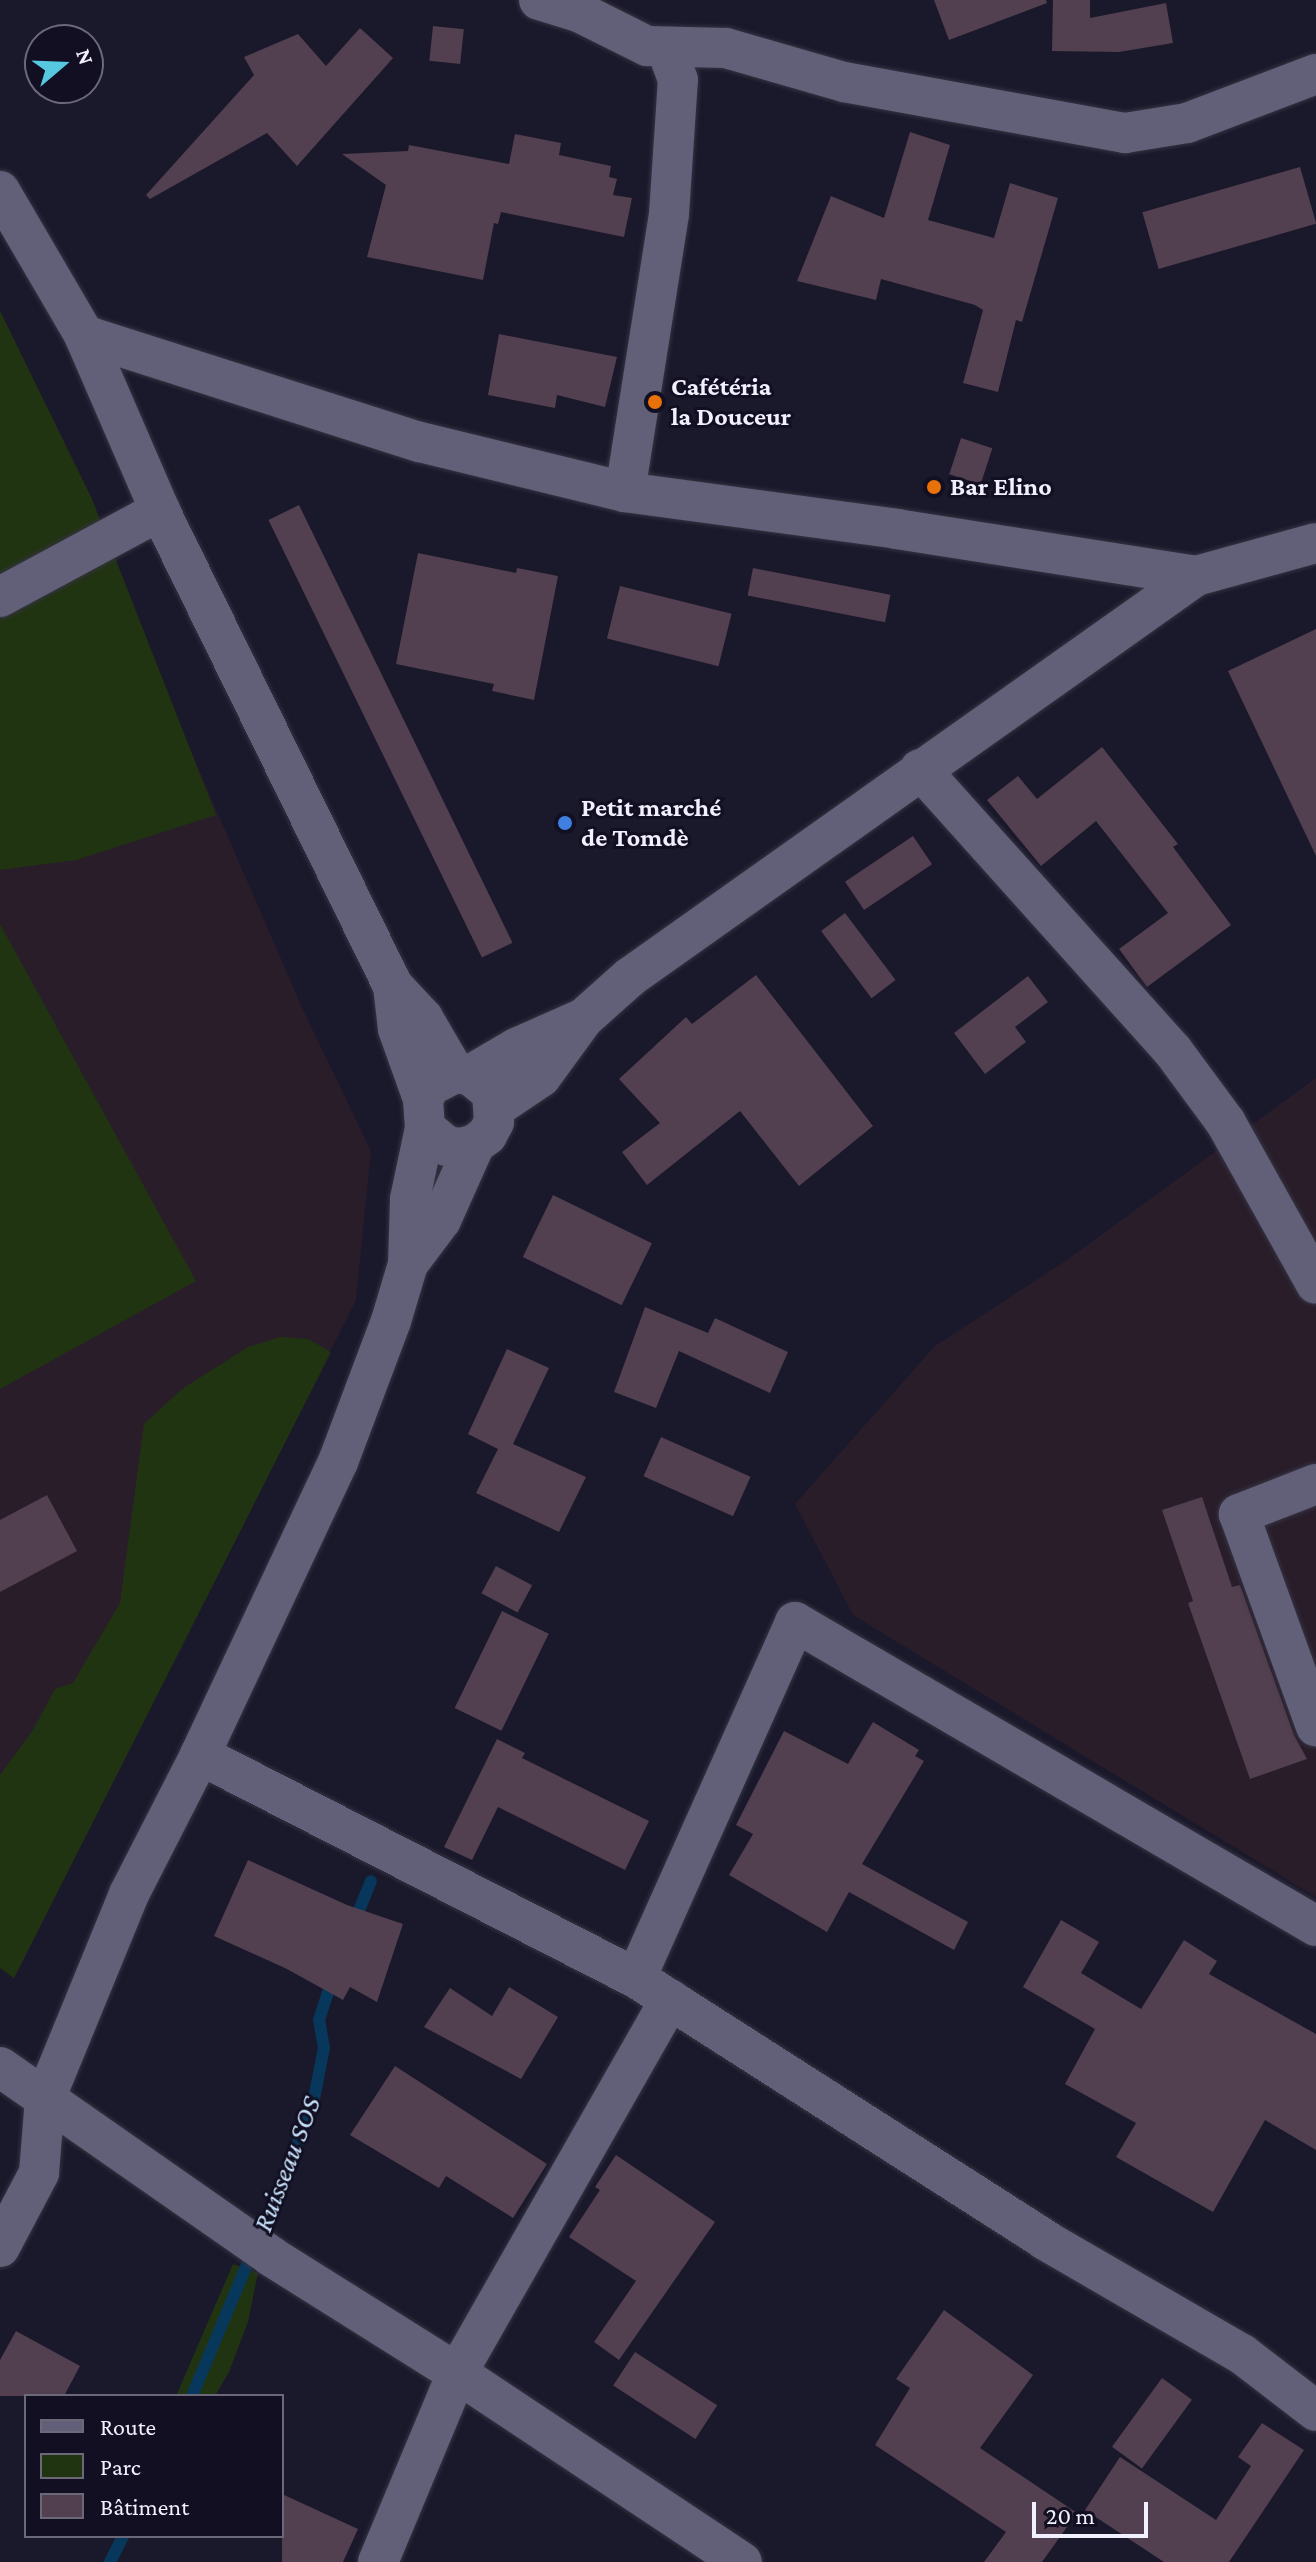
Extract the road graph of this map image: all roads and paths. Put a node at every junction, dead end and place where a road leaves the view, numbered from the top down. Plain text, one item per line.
1 (539, 0) edge
2 (666, 47) junction
3 (1316, 74) edge
4 (0, 191) edge
5 (84, 335) junction
6 (625, 492) junction
7 (160, 511) junction
8 (1316, 543) edge
9 (1196, 576) junction
10 (0, 597) edge
11 (920, 769) junction
12 (393, 986) junction
13 (584, 1018) junction
14 (462, 1074) junction
15 (495, 1108) junction
16 (424, 1113) junction
17 (475, 1144) junction
18 (408, 1264) junction
19 (1316, 1284) edge
20 (1316, 1484) edge
21 (1316, 1727) edge
22 (200, 1755) junction
23 (1316, 1926) edge
24 (636, 1978) junction
25 (670, 2000) junction
26 (0, 2067) edge
27 (45, 2099) junction
28 (0, 2247) edge
29 (457, 2373) junction
30 (1316, 2411) edge
31 (378, 2562) edge
32 (742, 2562) edge

1 - 2 street
2 - 3 street
2 - 6 street
4 - 5 street
5 - 6 street
5 - 7 street
6 - 9 street
7 - 10 street
7 - 12 street
8 - 9 street
9 - 11 street
11 - 13 street
11 - 19 street
12 - 14 street
12 - 16 street
13 - 14 street
13 - 15 street
14 - 15 street
14 - 16 street
15 - 17 street
16 - 17 street
16 - 18 street
17 - 18 street
18 - 22 street
20 - 21 street
22 - 24 street
22 - 27 street
23 - 24 street
24 - 25 street
25 - 29 street
25 - 30 street
26 - 27 street
27 - 28 street
27 - 29 street
29 - 31 street
29 - 32 street

